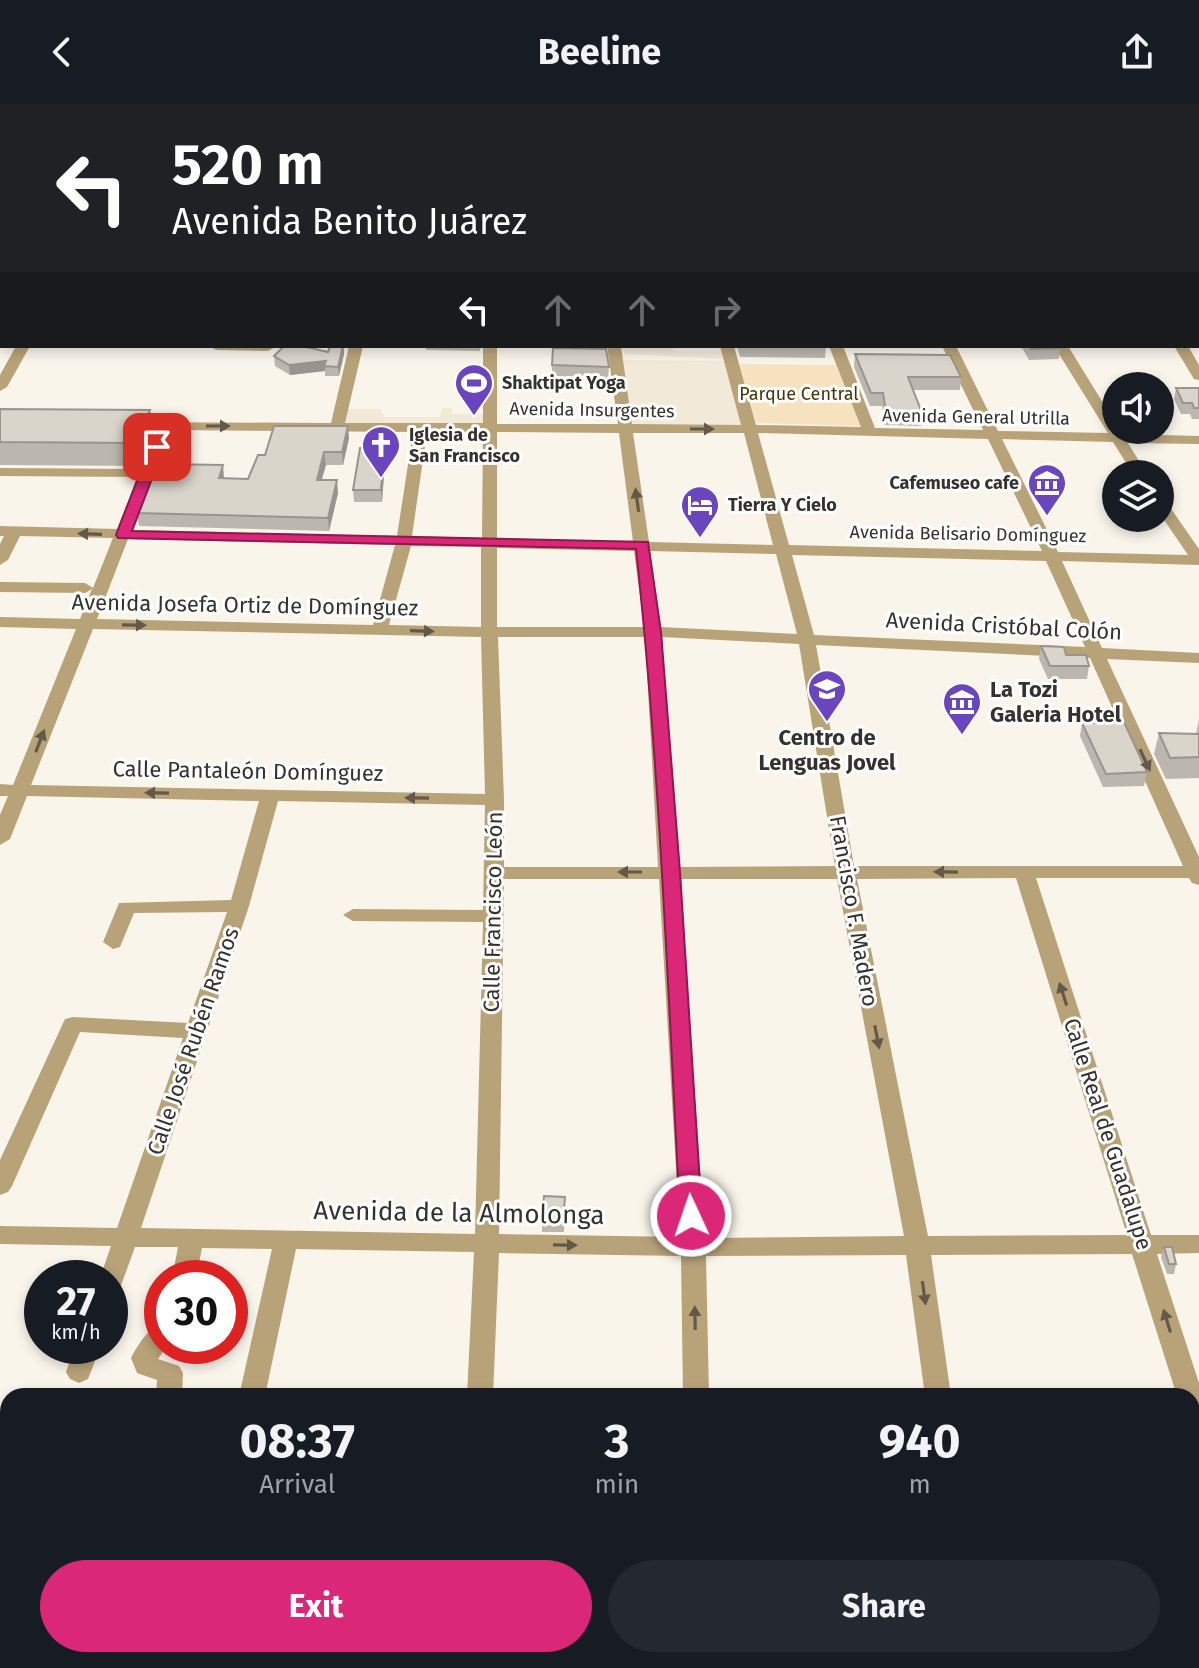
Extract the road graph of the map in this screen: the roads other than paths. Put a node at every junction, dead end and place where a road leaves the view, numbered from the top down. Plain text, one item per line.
1 (22, 348) edge
2 (356, 348) edge
3 (490, 348) edge
4 (614, 348) edge
5 (728, 348) edge
6 (837, 348) edge
7 (950, 348) edge
8 (1062, 348) edge
9 (1182, 348) edge
10 (1199, 376) edge
11 (0, 387) edge
12 (1102, 415) edge
13 (116, 426) edge
14 (166, 426) junction
15 (337, 427) junction
16 (421, 427) junction
17 (489, 427) junction
18 (628, 429) junction
19 (751, 429) junction
20 (870, 433) junction
21 (994, 436) junction
22 (1102, 438) edge
23 (1174, 439) edge
24 (1199, 440) edge
25 (0, 472) edge
26 (147, 473) junction
27 (1174, 523) edge
28 (7, 531) edge
29 (123, 535) junction
30 (404, 541) junction
31 (492, 543) junction
32 (643, 545) junction
33 (784, 548) junction
34 (1052, 556) junction
35 (0, 560) edge
36 (1199, 560) edge
37 (0, 587) edge
38 (85, 588) dead end
39 (0, 622) edge
40 (85, 624) junction
41 (380, 629) junction
42 (489, 632) junction
43 (653, 632) junction
44 (807, 640) junction
45 (1096, 652) junction
46 (1199, 658) edge
47 (0, 790) edge
48 (21, 790) junction
49 (270, 795) junction
50 (495, 800) junction
51 (0, 839) edge
52 (845, 870) junction
53 (671, 872) junction
54 (493, 873) junction
55 (1024, 873) junction
56 (1198, 874) edge
57 (239, 906) junction
58 (353, 915) dead end
59 (492, 916) junction
60 (113, 942) dead end
61 (197, 1031) junction
62 (0, 1186) edge
63 (127, 1235) junction
64 (192, 1238) junction
65 (286, 1240) junction
66 (2, 1241) edge
67 (1144, 1242) junction
68 (917, 1243) junction
69 (487, 1244) junction
70 (1199, 1244) edge
71 (693, 1247) junction
72 (118, 1260) edge
73 (188, 1260) edge
74 (82, 1364) edge
75 (146, 1364) edge
76 (79, 1372) dead end
77 (169, 1388) edge
78 (254, 1388) edge
79 (480, 1388) edge
80 (696, 1388) edge
81 (937, 1388) edge
82 (1188, 1388) edge

1 - 11 street
2 - 15 street
3 - 17 street, Calle Francisco León
4 - 18 street
5 - 19 street, Francisco F. Madero
6 - 20 street
7 - 21 street
8 - 12 street
9 - 10 street
13 - 14 street, Avenida Insurgentes
14 -> 15 street, Avenida Insurgentes
14 - 26 street
15 - 16 street, Avenida Insurgentes
16 - 17 street, Avenida Insurgentes
16 - 30 street
17 - 18 street, Avenida Insurgentes
17 - 31 street, Calle Francisco León
18 -> 19 street, Avenida Insurgentes
32 -> 18 street
19 - 20 street, Avenida General Utrilla
19 - 33 street, Francisco F. Madero
20 - 21 street, Avenida General Utrilla
21 - 22 street, Avenida General Utrilla
21 - 34 street
23 - 24 street, Avenida General Utrilla
25 - 26 street
26 - 29 street
27 - 36 street
29 -> 28 street, Avenida Belisario Domínguez
28 - 35 street
29 - 30 street, Avenida Belisario Domínguez
29 - 40 street
30 - 31 street, Avenida Belisario Domínguez
30 - 41 street
31 - 32 street, Avenida Belisario Domínguez
31 - 42 street, Calle Francisco León
32 - 33 street, Avenida Belisario Domínguez
32 - 43 street
33 - 34 street, Avenida Belisario Domínguez
33 - 44 street, Francisco F. Madero
34 - 36 street, Avenida Belisario Domínguez
34 - 45 street
37 - 38 street
39 - 40 street, Avenida Josefa Ortiz de Domínguez
40 -> 41 street, Avenida Josefa Ortiz de Domínguez
48 -> 40 street
41 -> 42 street, Avenida Josefa Ortiz de Domínguez
42 - 43 street, Avenida Josefa Ortiz de Domínguez
42 - 50 street, Calle Francisco León
43 - 44 street, Avenida Cristóbal Colón
43 - 53 street
44 - 45 street, Avenida Cristóbal Colón
44 - 52 street, Francisco F. Madero
45 - 46 street, Avenida Cristóbal Colón
45 -> 56 street
47 - 48 street, Calle Pantaleón Domínguez
49 -> 48 street, Calle Pantaleón Domínguez
48 - 51 street
50 -> 49 street, Calle Pantaleón Domínguez
49 - 57 street, Calle José Rubén Ramos
50 - 54 street, Calle Francisco León
52 - 53 street
55 -> 52 street
52 -> 68 street, Francisco F. Madero
53 -> 54 street
53 - 71 street
54 - 59 street, Calle Francisco León
55 - 56 street
67 -> 55 street, Calle Real de Guadalupe
57 - 60 street
57 - 61 street, Calle José Rubén Ramos
58 - 59 street
59 - 69 street, Calle Francisco León
61 - 62 street
61 - 63 street, Calle José Rubén Ramos
63 - 64 street, Avenida de la Almolonga
63 - 66 street, Avenida de la Almolonga
63 - 72 street, Calle José Rubén Ramos
64 - 65 street, Avenida de la Almolonga
64 - 73 street
65 - 69 street, Avenida de la Almolonga
65 - 78 street
67 - 68 street, Avenida de la Almolonga
67 - 70 street, Avenida de la Almolonga
82 -> 67 street, Calle Real de Guadalupe
68 - 71 street, Avenida de la Almolonga
68 -> 81 street, Francisco F. Madero
69 -> 71 street, Avenida de la Almolonga
69 - 79 street, Calle Francisco León
80 -> 71 street
74 - 76 street
75 - 77 street

